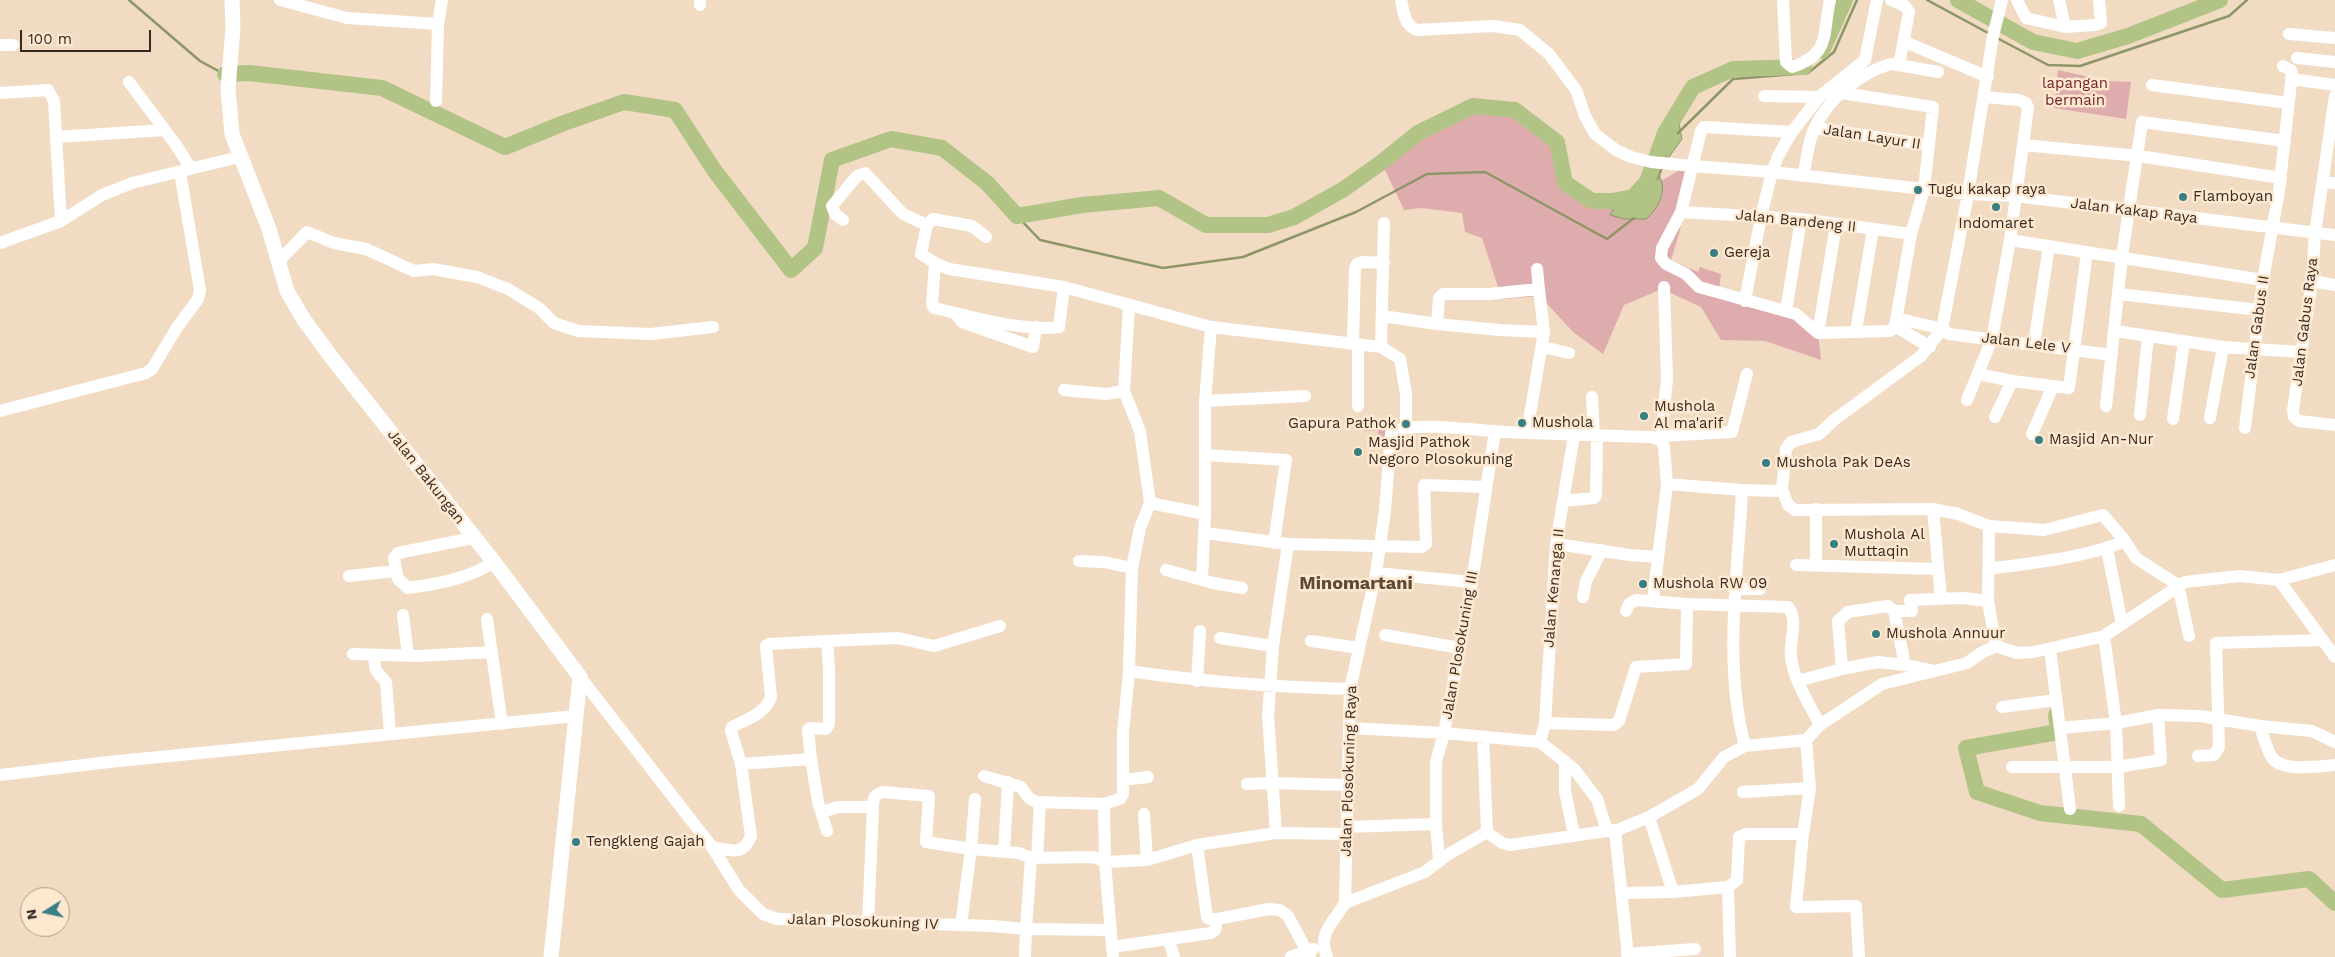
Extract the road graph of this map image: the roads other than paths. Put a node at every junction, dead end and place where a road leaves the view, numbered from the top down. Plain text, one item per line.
1 (232, 0) edge
2 (280, 0) edge
3 (442, 0) edge
4 (1401, 0) edge
5 (1783, 0) edge
6 (1830, 0) edge
7 (1877, 0) edge
8 (1891, 0) edge
9 (2017, 0) edge
10 (2059, 0) edge
11 (2099, 0) edge
12 (301, 2) edge
13 (2001, 5) edge
14 (438, 24) junction
15 (2064, 27) junction
16 (2289, 34) dead end
17 (2335, 38) edge
18 (1905, 42) junction
19 (2297, 58) dead end
20 (1866, 60) junction
21 (2335, 62) edge
22 (1895, 64) junction
23 (2283, 66) dead end
24 (1938, 72) dead end
25 (1988, 77) junction
26 (2291, 79) junction
27 (129, 82) dead end
28 (2152, 85) dead end
29 (2335, 85) edge
30 (0, 92) edge
31 (1842, 93) junction
32 (1764, 96) dead end
33 (2335, 96) edge
34 (1819, 97) junction
35 (1984, 97) junction
36 (436, 101) dead end
37 (2288, 103) junction
38 (1815, 128) junction
39 (165, 130) junction
40 (1792, 132) junction
41 (56, 137) junction
42 (2285, 140) junction
43 (1930, 145) junction
44 (2022, 145) junction
45 (2138, 156) junction
46 (239, 157) junction
47 (1693, 166) junction
48 (185, 170) junction
49 (1772, 172) junction
50 (1803, 176) junction
51 (2281, 178) junction
52 (2329, 182) edge
53 (1924, 189) junction
54 (1968, 194) junction
55 (2015, 196) junction
56 (2129, 210) junction
57 (1681, 212) junction
58 (1761, 217) junction
59 (1801, 219) junction
60 (843, 220) dead end
61 (61, 221) junction
62 (1384, 223) dead end
63 (927, 225) junction
64 (1836, 225) junction
65 (2271, 227) junction
66 (1873, 229) junction
67 (2315, 233) junction
68 (1911, 234) junction
69 (2335, 235) edge
70 (986, 237) dead end
71 (2010, 240) junction
72 (0, 243) edge
73 (2049, 246) junction
74 (2087, 252) junction
75 (2122, 256) junction
76 (278, 262) junction
77 (935, 263) junction
78 (1384, 263) junction
79 (1537, 269) dead end
80 (2263, 280) junction
81 (2312, 281) junction
82 (2335, 284) edge
83 (1664, 287) dead end
84 (1064, 288) junction
85 (1540, 289) junction
86 (2119, 294) junction
87 (1746, 301) junction
88 (1129, 306) junction
89 (2259, 310) junction
90 (1786, 311) junction
91 (956, 313) junction
92 (1382, 316) junction
93 (1896, 322) junction
94 (1437, 324) junction
95 (713, 327) dead end
96 (1036, 327) junction
97 (1212, 327) junction
98 (1942, 330) junction
99 (1856, 331) junction
100 (2115, 331) junction
101 (1544, 332) junction
102 (1818, 332) junction
103 (2148, 336) junction
104 (1992, 339) junction
105 (2184, 342) junction
106 (1355, 344) junction
107 (2034, 344) junction
108 (1380, 347) junction
109 (1543, 347) junction
110 (1930, 347) junction
111 (2223, 347) junction
112 (2076, 349) junction
113 (2253, 350) junction
114 (2301, 352) junction
115 (1569, 353) dead end
116 (2112, 355) junction
117 (1747, 374) dead end
118 (1978, 374) junction
119 (2012, 381) junction
120 (2053, 386) junction
121 (1064, 390) dead end
122 (1124, 391) junction
123 (1305, 396) dead end
124 (1592, 397) dead end
125 (1967, 400) dead end
126 (1205, 401) junction
127 (1358, 406) dead end
128 (2106, 406) dead end
129 (0, 411) edge
130 (2140, 415) dead end
131 (1995, 418) dead end
132 (2210, 418) dead end
133 (2173, 419) dead end
134 (2335, 425) edge
135 (1406, 428) junction
136 (2245, 428) dead end
137 (1495, 431) junction
138 (1527, 432) junction
139 (2032, 434) dead end
140 (1574, 435) junction
141 (1595, 435) junction
142 (1661, 438) junction
143 (1206, 455) junction
144 (1667, 484) junction
145 (1485, 488) junction
146 (1782, 489) junction
147 (1742, 490) junction
148 (1563, 502) junction
149 (1150, 503) junction
150 (1816, 509) junction
151 (1933, 509) junction
152 (1205, 514) junction
153 (1989, 526) junction
154 (1205, 533) junction
155 (473, 538) junction
156 (2125, 541) junction
157 (1274, 543) junction
158 (1288, 544) junction
159 (1556, 544) junction
160 (1379, 546) junction
161 (2107, 549) junction
162 (1602, 550) junction
163 (1658, 557) junction
164 (1079, 561) dead end
165 (494, 562) junction
166 (1796, 565) dead end
167 (1816, 565) junction
168 (2335, 566) edge
169 (1132, 568) junction
170 (1938, 569) junction
171 (1988, 569) junction
172 (1166, 570) dead end
173 (395, 571) junction
174 (1376, 573) junction
175 (349, 576) dead end
176 (1202, 580) junction
177 (2279, 580) junction
178 (1472, 582) junction
179 (2178, 585) junction
180 (1242, 588) dead end
181 (1734, 589) junction
182 (1760, 589) dead end
183 (1583, 598) dead end
184 (1941, 599) junction
185 (1653, 600) junction
186 (1988, 601) junction
187 (1687, 604) junction
188 (1734, 606) junction
189 (1626, 611) dead end
190 (1894, 611) junction
191 (403, 615) dead end
192 (487, 619) dead end
193 (2122, 624) junction
194 (1000, 626) dead end
195 (1200, 632) dead end
196 (1385, 635) dead end
197 (2104, 636) junction
198 (2189, 636) dead end
199 (1220, 638) dead end
200 (2322, 640) junction
201 (827, 641) junction
202 (1310, 641) dead end
203 (1273, 646) junction
204 (1996, 646) junction
205 (1359, 648) junction
206 (1460, 648) junction
207 (2050, 649) junction
208 (492, 652) junction
209 (354, 654) dead end
210 (374, 655) junction
211 (408, 656) junction
212 (2335, 657) edge
213 (1905, 665) junction
214 (1842, 669) junction
215 (1129, 671) junction
216 (1934, 672) junction
217 (580, 677) junction
218 (1197, 681) junction
219 (1798, 681) junction
220 (1270, 687) junction
221 (1350, 689) junction
222 (594, 697) junction
223 (2056, 700) junction
224 (2002, 707) dead end
225 (576, 709) junction
226 (2158, 715) junction
227 (2219, 718) junction
228 (1545, 723) junction
229 (2116, 723) junction
230 (502, 724) junction
231 (1820, 725) junction
232 (2260, 726) junction
233 (1349, 728) junction
234 (2060, 728) junction
235 (1444, 733) junction
236 (390, 734) junction
237 (1483, 737) junction
238 (1806, 740) junction
239 (1540, 742) junction
240 (2335, 742) edge
241 (1745, 746) junction
242 (2198, 756) dead end
243 (810, 759) junction
244 (1565, 761) junction
245 (741, 764) junction
246 (2335, 765) edge
247 (2064, 766) junction
248 (2012, 767) dead end
249 (2117, 767) junction
250 (0, 775) edge
251 (984, 776) dead end
252 (1148, 777) dead end
253 (1123, 780) junction
254 (1008, 782) junction
255 (1272, 783) junction
256 (1248, 784) dead end
257 (1348, 785) junction
258 (1810, 788) junction
259 (1743, 792) dead end
260 (975, 799) dead end
261 (1040, 802) junction
262 (1104, 804) junction
263 (2119, 806) dead end
264 (872, 807) junction
265 (2070, 809) dead end
266 (822, 812) junction
267 (1144, 814) dead end
268 (1649, 817) junction
269 (1436, 824) junction
270 (1347, 830) junction
271 (1612, 830) junction
272 (827, 831) dead end
273 (1487, 832) junction
274 (1276, 833) junction
275 (1803, 834) junction
276 (1574, 835) junction
277 (1197, 845) junction
278 (712, 847) junction
279 (971, 849) junction
280 (1004, 851) junction
281 (1034, 858) junction
282 (1147, 860) junction
283 (1439, 860) junction
284 (1105, 862) junction
285 (1728, 887) junction
286 (1672, 892) junction
287 (1622, 893) junction
288 (1345, 903) junction
289 (1217, 919) junction
290 (868, 923) junction
291 (962, 925) junction
292 (1026, 929) junction
293 (1110, 930) junction
294 (1169, 940) junction
295 (1695, 949) dead end
296 (1113, 952) edge
297 (1314, 952) edge
298 (1628, 955) edge
299 (551, 957) edge
300 (1025, 957) edge
301 (1174, 957) edge
302 (1291, 957) edge
303 (1730, 957) edge
304 (1859, 957) edge

1 - 46 main road, Jalan Bakungan
2 - 12 street
3 - 14 street
4 - 47 street, Jalan Kakap Raya
5 - 6 street
7 - 20 street
8 - 18 street
9 - 15 street
10 - 15 street
11 - 15 street
12 - 14 street
13 - 25 street
14 - 36 street
16 - 17 street
18 - 22 street
18 - 25 street
19 - 21 street
20 - 22 street
20 - 34 street
22 - 24 street
22 - 31 street
23 - 26 street
25 - 35 street
26 - 29 street
26 - 37 street, Jalan Gabus II
27 - 39 street
28 - 37 street
30 - 41 street
31 - 38 street
31 - 43 street
32 - 34 street
33 - 52 street, Jalan Gabus Raya
34 - 40 street
35 - 44 street
35 - 54 street
37 - 42 street, Jalan Gabus II
38 - 43 street, Jalan Layur II
38 - 50 street
39 - 41 street
39 - 48 street
40 - 47 street
40 - 49 street
41 - 61 street
42 - 45 street
42 - 51 street, Jalan Gabus II
43 - 53 street
44 - 45 street
44 - 55 street
45 - 51 street
45 - 56 street
46 - 48 street
46 - 76 main road, Jalan Bakungan
47 - 49 street, Jalan Kakap Raya
47 - 57 street
48 - 61 street
48 - 129 street
49 - 50 street, Jalan Kakap Raya
49 - 58 street
50 - 53 street, Jalan Kakap Raya
51 - 65 street, Jalan Gabus II
52 - 67 street, Jalan Gabus Raya
53 - 54 street, Jalan Kakap Raya
53 - 68 street
54 - 55 street, Jalan Kakap Raya
54 - 98 street
55 - 56 street, Jalan Kakap Raya
55 - 71 street
56 - 65 street, Jalan Kakap Raya
56 - 75 street
57 - 58 street, Jalan Bandeng II
57 - 87 street
58 - 59 street, Jalan Bandeng II
58 - 87 street
59 - 64 street, Jalan Bandeng II
59 - 90 street
60 - 63 street
61 - 72 street
62 - 78 street
63 - 70 street
63 - 77 street
64 - 66 street, Jalan Bandeng II
64 - 102 street
65 - 67 street, Jalan Kakap Raya
65 - 80 street, Jalan Gabus II
66 - 68 street, Jalan Bandeng II
66 - 99 street
67 - 69 street, Jalan Kakap Raya
67 - 81 street, Jalan Gabus Raya
68 - 93 street
71 - 73 street
71 - 104 street
73 - 74 street
73 - 107 street
74 - 75 street
74 - 112 street
75 - 80 street
75 - 86 street
76 - 95 street
76 - 155 main road, Jalan Bakungan
77 - 84 street
77 - 91 street
78 - 92 street
78 - 106 street
79 - 85 street
80 - 89 street, Jalan Gabus II
81 - 82 street
81 - 114 street, Jalan Gabus Raya
83 - 142 street
84 - 88 street
84 - 96 street
85 - 94 street
85 - 101 street
86 - 89 street
86 - 100 street
87 - 90 street
88 - 97 street
88 - 122 street
89 - 113 street, Jalan Gabus II
90 - 102 street
91 - 96 street
91 - 96 street
92 - 94 street
92 - 108 street
93 - 98 street, Jalan Lele V
93 - 99 street
93 - 110 street
94 - 101 street
97 - 106 street
97 - 126 street
98 - 104 street, Jalan Lele V
98 - 110 street
99 - 102 street
100 - 103 street
100 - 116 street
101 - 109 street
103 - 105 street
103 - 130 street
104 - 107 street, Jalan Lele V
104 - 118 street
105 - 111 street
105 - 133 street
106 - 108 street
106 - 127 street
107 - 112 street, Jalan Lele V
108 - 135 street
109 - 115 street
109 - 138 street
110 - 146 street
111 - 113 street
111 - 132 street
112 - 116 street, Jalan Lele V
112 - 120 street
113 - 114 street
113 - 136 street, Jalan Gabus II
114 - 134 street, Jalan Gabus Raya
116 - 128 street
117 - 142 street
118 - 119 street
118 - 125 street
119 - 120 street
119 - 131 street
120 - 139 street
121 - 122 street
122 - 149 street
123 - 126 street
124 - 141 street
126 - 143 street
135 - 137 street
135 - 160 street, Jalan Plosokuning Raya
137 - 138 street
137 - 145 street, Jalan Plosokuning III
138 - 140 street
140 - 141 street
140 - 148 street, Jalan Kenanga II
141 - 142 street
141 - 148 street
142 - 144 street
143 - 152 street
143 - 157 street
144 - 147 street
144 - 163 street
145 - 160 street
145 - 178 street, Jalan Plosokuning III
146 - 147 street
146 - 150 street
147 - 181 street
148 - 159 street, Jalan Kenanga II
149 - 152 street
149 - 169 street
150 - 151 street
150 - 167 street
151 - 153 street
151 - 170 street
152 - 154 street
153 - 156 street
153 - 171 street
154 - 157 street
154 - 176 street
155 - 165 main road, Jalan Bakungan
155 - 173 street
156 - 161 street
156 - 179 street
157 - 158 street
158 - 160 street
158 - 203 street
159 - 162 street
159 - 228 street, Jalan Kenanga II
160 - 174 street, Jalan Plosokuning Raya
161 - 171 street
161 - 193 street
162 - 163 street
162 - 183 street
163 - 185 street
164 - 169 street
165 - 173 street
165 - 217 main road, Jalan Bakungan
166 - 167 street
167 - 170 street
168 - 177 street
169 - 215 street
170 - 184 street
171 - 186 street
172 - 176 street
173 - 175 street
174 - 178 street
174 - 205 street, Jalan Plosokuning Raya
176 - 180 street
177 - 179 street
177 - 200 street
178 - 206 street, Jalan Plosokuning III
179 - 193 street
179 - 198 street
181 - 182 street
181 - 188 street
184 - 186 street
184 - 190 street
185 - 187 street
185 - 189 street
186 - 204 street
187 - 188 street
187 - 228 street
188 - 219 street
188 - 241 street
190 - 213 street
190 - 214 street
191 - 211 street
192 - 208 street
193 - 197 street
194 - 201 street
195 - 218 street
196 - 206 street
197 - 207 street
197 - 229 street
199 - 203 street
200 - 212 street
200 - 227 street
201 - 243 street
201 - 245 street
202 - 205 street
203 - 220 street
204 - 207 street
204 - 216 street
205 - 221 street, Jalan Plosokuning Raya
206 - 235 street, Jalan Plosokuning III
207 - 223 street
208 - 211 street
208 - 230 street
209 - 210 street
210 - 211 street
210 - 236 street
213 - 214 street
213 - 216 street
214 - 219 street
215 - 218 street
215 - 253 street
216 - 231 street
217 - 222 street, Jalan Plosokuning IV
217 - 225 main road
218 - 220 street
219 - 231 street
220 - 221 street
220 - 255 street
221 - 233 street, Jalan Plosokuning Raya
222 - 225 street
222 - 278 street, Jalan Plosokuning IV
223 - 224 street
223 - 234 street
225 - 230 street
225 - 299 main road
226 - 227 street
226 - 229 street
226 - 249 street
227 - 232 street
227 - 242 street
228 - 239 street, Jalan Kenanga II
229 - 234 street
229 - 249 street
230 - 236 street
231 - 238 street
232 - 240 street
232 - 246 street
233 - 235 street
233 - 257 street, Jalan Plosokuning Raya
234 - 247 street
235 - 237 street
235 - 269 street, Jalan Plosokuning III
236 - 250 street
237 - 239 street
237 - 273 street
238 - 241 street
238 - 258 street
239 - 244 street
241 - 268 street
243 - 245 street
243 - 266 street
244 - 271 street
244 - 276 street
245 - 278 street
247 - 248 street
247 - 249 street
247 - 265 street
249 - 263 street
251 - 254 street
252 - 253 street
253 - 262 street
254 - 261 street
254 - 280 street
255 - 256 street
255 - 257 street
255 - 274 street
257 - 270 street, Jalan Plosokuning Raya
258 - 259 street
258 - 275 street
260 - 279 street
261 - 262 street
261 - 281 street
262 - 284 street
264 - 266 street
264 - 279 street
264 - 290 street
266 - 272 street
267 - 282 street
268 - 271 street
268 - 286 street
269 - 270 street
269 - 283 street, Jalan Plosokuning III
270 - 274 street
270 - 288 street, Jalan Plosokuning Raya
271 - 276 street
271 - 287 street
273 - 276 street
273 - 283 street
274 - 277 street
275 - 285 street
275 - 304 street
277 - 282 street
277 - 289 street
278 - 290 street, Jalan Plosokuning IV
279 - 280 street
279 - 291 street
280 - 281 street
281 - 284 street
281 - 292 street
282 - 284 street
283 - 288 street
284 - 293 street
285 - 286 street
285 - 303 street
286 - 287 street
287 - 298 street
288 - 297 street
289 - 294 street
289 - 297 street
290 - 291 street, Jalan Plosokuning IV
291 - 292 street, Jalan Plosokuning IV
292 - 293 street, Jalan Plosokuning IV
292 - 300 street
293 - 296 street
294 - 296 street
294 - 301 street
295 - 298 street
297 - 302 street

